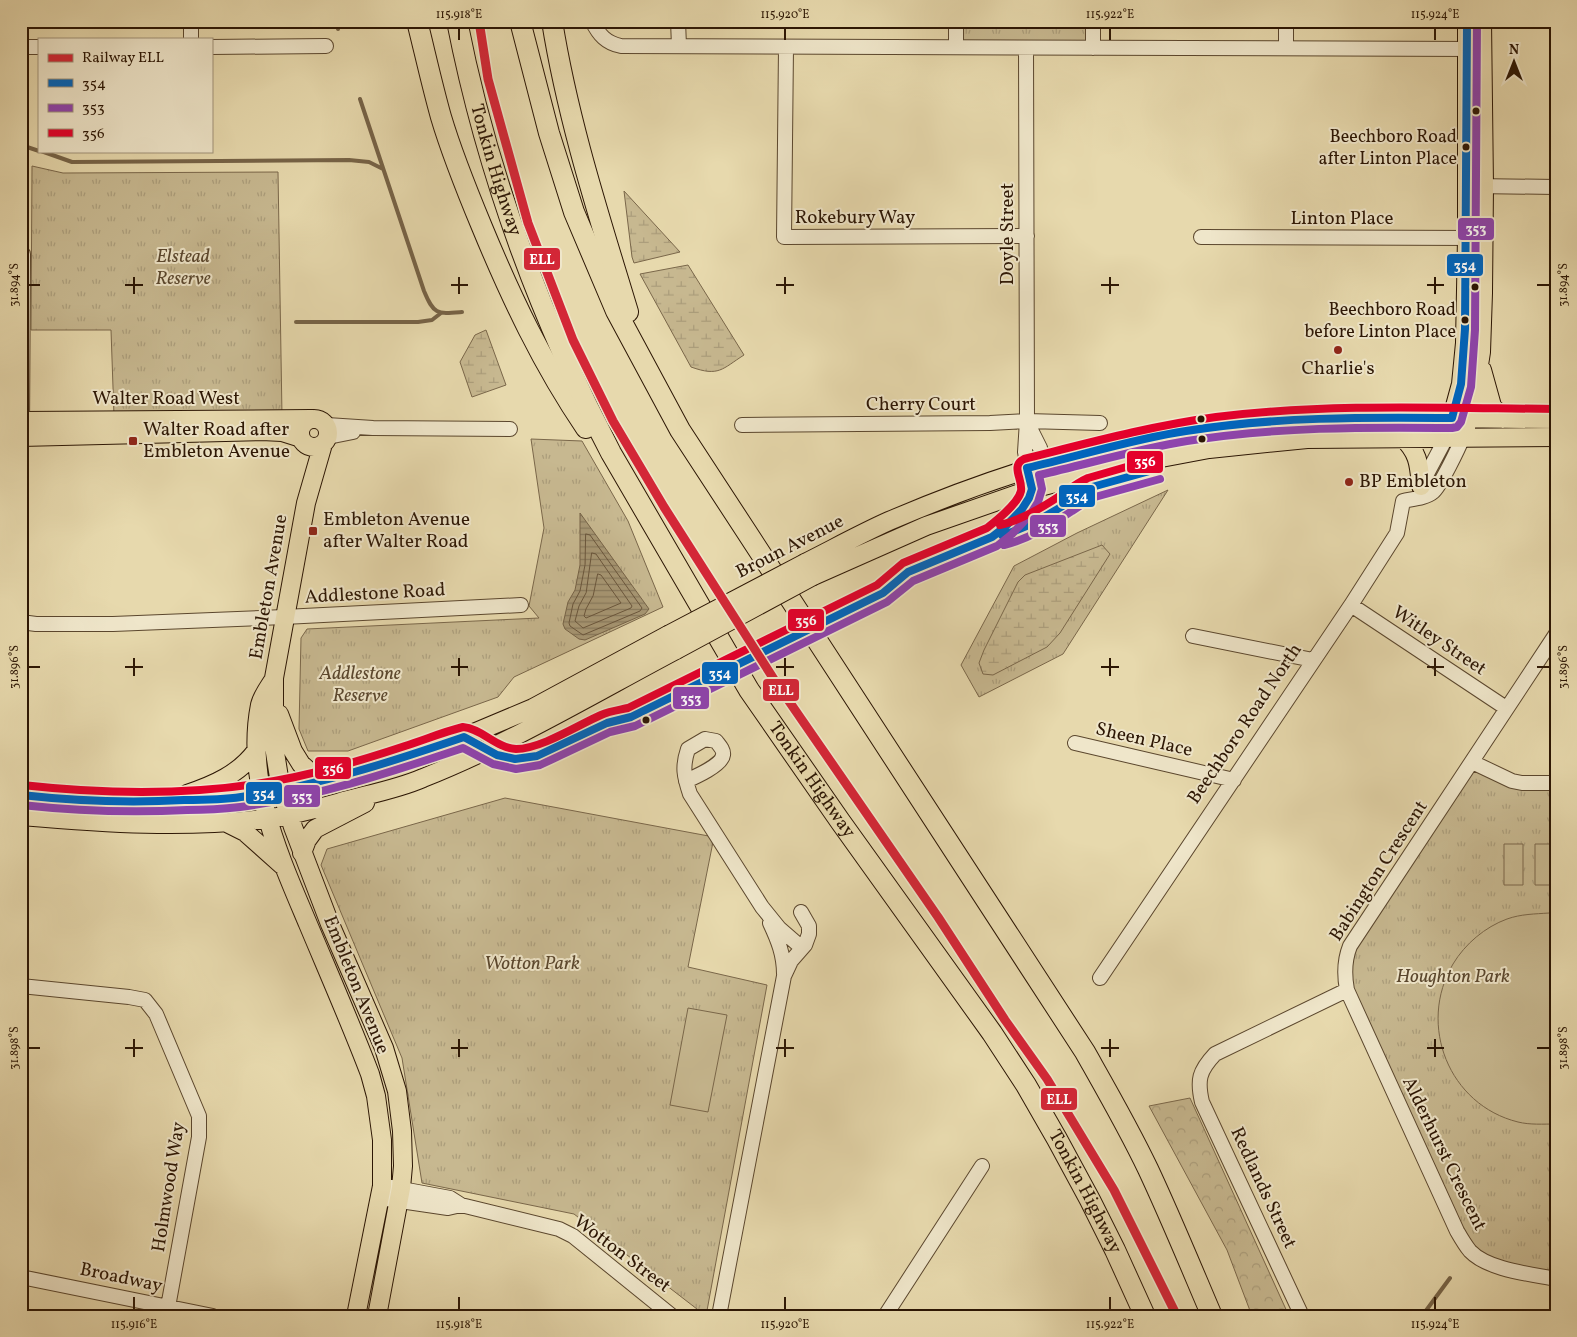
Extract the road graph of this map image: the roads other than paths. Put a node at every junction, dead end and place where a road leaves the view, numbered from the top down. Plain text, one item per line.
1 (191, 21) edge
2 (417, 21) edge
3 (457, 21) edge
4 (520, 21) edge
5 (552, 21) edge
6 (592, 21) edge
7 (678, 21) edge
8 (956, 21) edge
9 (1093, 21) edge
10 (1286, 21) edge
11 (1466, 21) edge
12 (1482, 21) edge
13 (191, 38) edge
14 (326, 46) dead end
15 (678, 46) junction
16 (21, 47) edge
17 (38, 47) edge
18 (212, 47) edge
19 (786, 47) junction
20 (956, 47) junction
21 (1026, 48) junction
22 (1093, 48) junction
23 (1286, 48) junction
24 (1474, 49) junction
25 (1475, 186) junction
26 (1556, 187) edge
27 (1026, 236) junction
28 (1201, 237) dead end
29 (1475, 238) junction
30 (21, 254) edge
31 (1480, 360) junction
32 (643, 361) junction
33 (1460, 418) junction
34 (1503, 419) junction
35 (1556, 419) edge
36 (1027, 422) junction
37 (1100, 423) dead end
38 (742, 425) dead end
39 (22, 429) edge
40 (510, 429) dead end
41 (316, 435) junction
42 (1402, 437) junction
43 (1455, 437) junction
44 (1556, 437) edge
45 (1045, 464) junction
46 (1027, 468) junction
47 (1050, 484) junction
48 (1032, 489) junction
49 (1420, 492) junction
50 (652, 525) junction
51 (809, 570) junction
52 (521, 606) dead end
53 (1351, 606) junction
54 (284, 618) junction
55 (21, 622) edge
56 (1556, 634) edge
57 (1193, 636) dead end
58 (672, 642) junction
59 (1313, 660) junction
60 (274, 678) junction
61 (275, 703) junction
62 (1506, 708) junction
63 (1075, 743) dead end
64 (256, 751) junction
65 (1472, 762) junction
66 (1234, 780) junction
67 (686, 781) dead end
68 (321, 782) junction
69 (1556, 783) edge
70 (397, 787) junction
71 (281, 790) junction
72 (261, 794) junction
73 (21, 796) edge
74 (166, 802) junction
75 (288, 815) junction
76 (21, 816) edge
77 (269, 818) junction
78 (226, 822) junction
79 (302, 853) junction
80 (284, 867) junction
81 (762, 907) junction
82 (801, 912) dead end
83 (802, 948) junction
84 (784, 976) junction
85 (1100, 978) dead end
86 (21, 986) edge
87 (1347, 990) junction
88 (375, 1027) junction
89 (354, 1035) junction
90 (402, 1131) junction
91 (982, 1166) dead end
92 (381, 1184) junction
93 (400, 1194) junction
94 (21, 1276) edge
95 (1556, 1279) edge
96 (168, 1307) junction
97 (1143, 1313) edge
98 (213, 1316) edge
99 (356, 1316) edge
100 (378, 1316) edge
101 (672, 1316) edge
102 (719, 1316) edge
103 (885, 1316) edge
104 (1212, 1316) edge
105 (1302, 1316) edge

1 - 13 street
2 - 50 highway
3 - 50 highway, Tonkin Highway
4 - 32 highway
5 - 32 highway
6 - 15 street
7 - 15 street
8 - 20 street
9 - 22 street
10 - 23 street
11 - 24 main road, Beechboro Road North
12 - 24 main road, Beechboro Road North
14 - 18 street
15 - 19 street
16 - 17 street
19 - 20 street
19 - 27 street, Rokebury Way
20 - 21 street
21 - 22 street
21 - 27 street, Doyle Street
22 - 23 street
23 - 24 street
24 - 25 main road, Beechboro Road North
25 - 26 street
25 - 29 main road, Beechboro Road North
27 - 36 street, Doyle Street
28 - 29 street, Linton Place
29 - 31 main road, Beechboro Road North
29 - 33 main road, Beechboro Road North
30 - 39 street
31 - 33 main road, Beechboro Road North
31 - 34 main road
32 - 104 highway
33 - 34 main road, Broun Avenue
33 - 43 main road, Beechboro Road North
33 - 45 main road, Broun Avenue
34 - 35 main road, Broun Avenue
36 - 37 street, Cherry Court
36 - 38 street, Cherry Court
36 - 45 street, Doyle Street
36 - 46 street, Doyle Street
39 - 41 main road, Walter Road West
40 - 41 street, Walter Road West
41 - 54 main road, Embleton Avenue
42 - 43 main road, Broun Avenue
42 - 47 main road, Broun Avenue
42 - 49 main road
43 - 44 main road, Broun Avenue
43 - 49 street, Beechboro Road North
45 - 46 main road, Broun Avenue
45 - 47 street, Doyle Street
46 - 48 street, Doyle Street
46 - 51 main road, Broun Avenue
47 - 48 main road, Broun Avenue
48 - 51 main road, Broun Avenue
49 - 53 street, Beechboro Road North
50 - 97 highway, Tonkin Highway
51 - 58 main road, Broun Avenue, bridge
52 - 54 street, Addlestone Road
53 - 59 street, Beechboro Road North
53 - 62 street, Witley Street
54 - 55 street, Addlestone Road
54 - 60 main road, Embleton Avenue
56 - 62 street, Babington Crescent
57 - 59 street
58 - 68 main road, Broun Avenue
58 - 70 main road, Broun Avenue
59 - 66 street, Beechboro Road North
60 - 61 main road, Embleton Avenue
60 - 64 main road, Embleton Avenue
61 - 68 main road
61 - 71 main road, Embleton Avenue
62 - 65 street, Babington Crescent
63 - 66 street, Sheen Place
64 - 72 main road, Embleton Avenue
64 - 74 main road
65 - 69 street
65 - 87 street, Babington Crescent
66 - 85 street, Beechboro Road North
67 - 81 street
68 - 71 main road, Broun Avenue
70 - 75 main road, Broun Avenue
70 - 79 main road
71 - 72 main road, Broun Avenue
71 - 75 main road, Embleton Avenue
72 - 74 main road, Broun Avenue
72 - 77 main road, Embleton Avenue
73 - 74 main road, Broun Avenue
75 - 77 main road, Broun Avenue
75 - 79 main road, Embleton Avenue
76 - 78 main road, Broun Avenue
77 - 78 main road, Broun Avenue
77 - 80 main road, Embleton Avenue
78 - 80 main road
79 - 88 main road, Embleton Avenue
80 - 89 main road, Embleton Avenue
81 - 83 street
81 - 84 street
82 - 83 street
83 - 84 street
84 - 102 street
86 - 96 street, Holmwood Way
87 - 95 street, Alderhurst Crescent
87 - 105 street, Redlands Street
88 - 89 main road
88 - 90 main road, Embleton Avenue
89 - 92 main road, Embleton Avenue
90 - 92 main road
90 - 93 main road, Embleton Avenue
91 - 103 street
92 - 93 street, Wotton Street
92 - 99 main road, Embleton Avenue
93 - 100 main road, Embleton Avenue
93 - 101 street, Wotton Street
94 - 96 street, Broadway
96 - 98 street, Broadway

